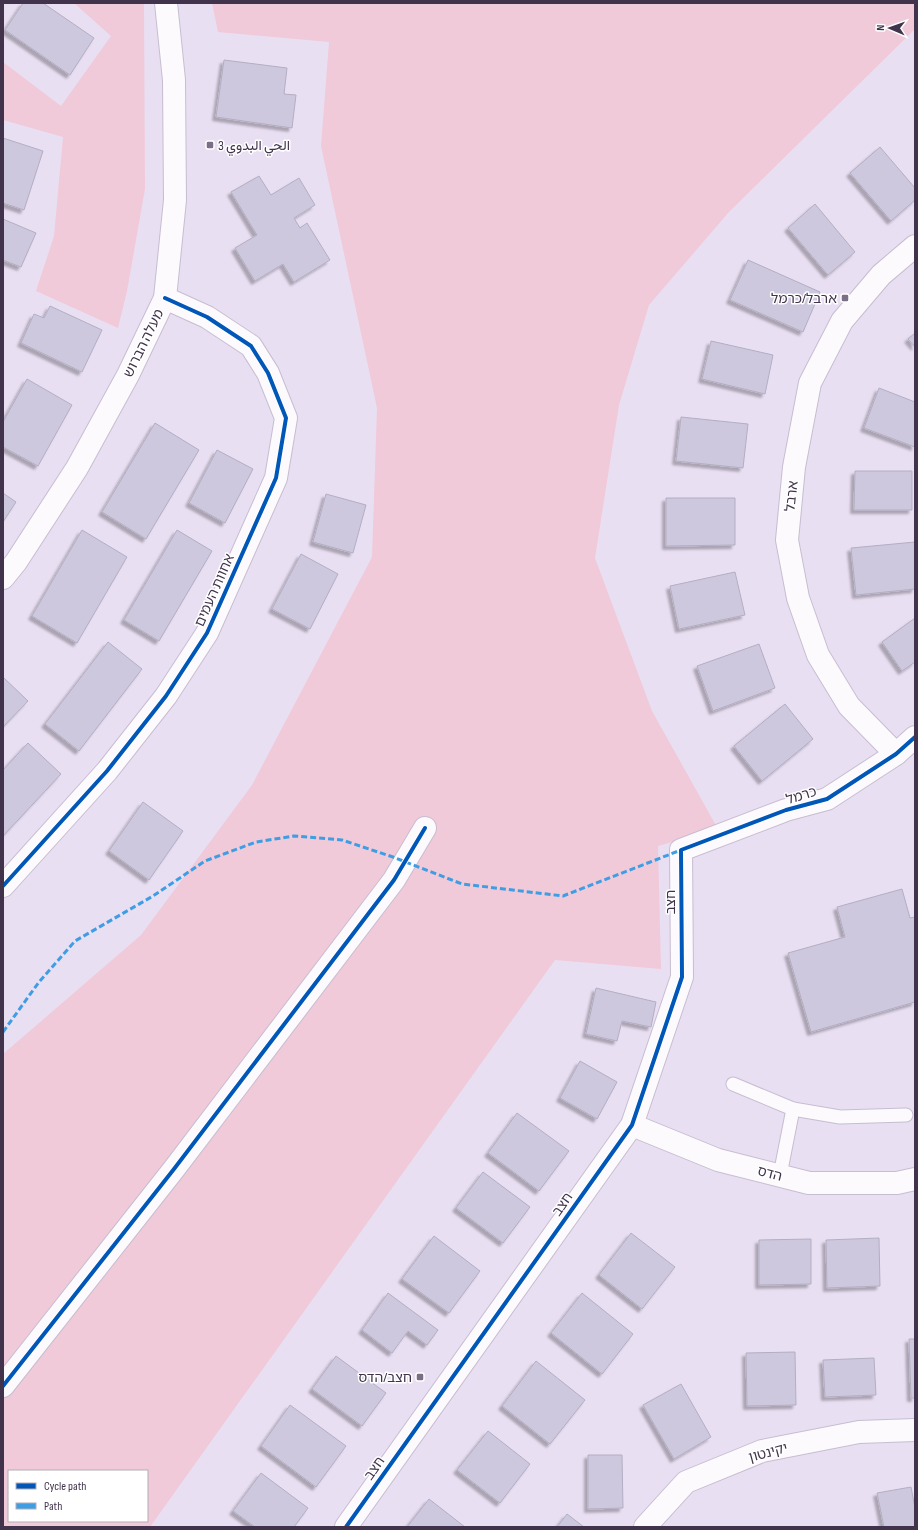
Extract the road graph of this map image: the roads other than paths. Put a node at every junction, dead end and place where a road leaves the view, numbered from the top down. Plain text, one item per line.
1 (166, 3) edge
2 (915, 246) edge
3 (165, 298) junction
4 (3, 578) edge
5 (915, 737) edge
6 (896, 754) junction
7 (425, 828) dead end
8 (681, 850) joint
9 (3, 886) edge
10 (733, 1084) dead end
11 (793, 1109) junction
12 (906, 1115) dead end
13 (632, 1125) junction
14 (780, 1175) junction
15 (915, 1179) edge
16 (3, 1386) edge
17 (915, 1430) edge
18 (346, 1527) edge
19 (644, 1527) edge

1 - 3 street, מעלה הברוש
2 - 6 street, ארבל
3 - 4 street, מעלה הברוש
3 - 9 street, אחוות העמים
5 - 6 street, כרמל
6 - 8 street, כרמל
7 - 16 street
8 - 13 street, חצב
10 - 11 lane
11 - 12 lane
11 - 14 lane
13 - 14 street, הדס
13 - 18 street, חצב
14 - 15 street, הדס
17 - 19 street, יקינטון

